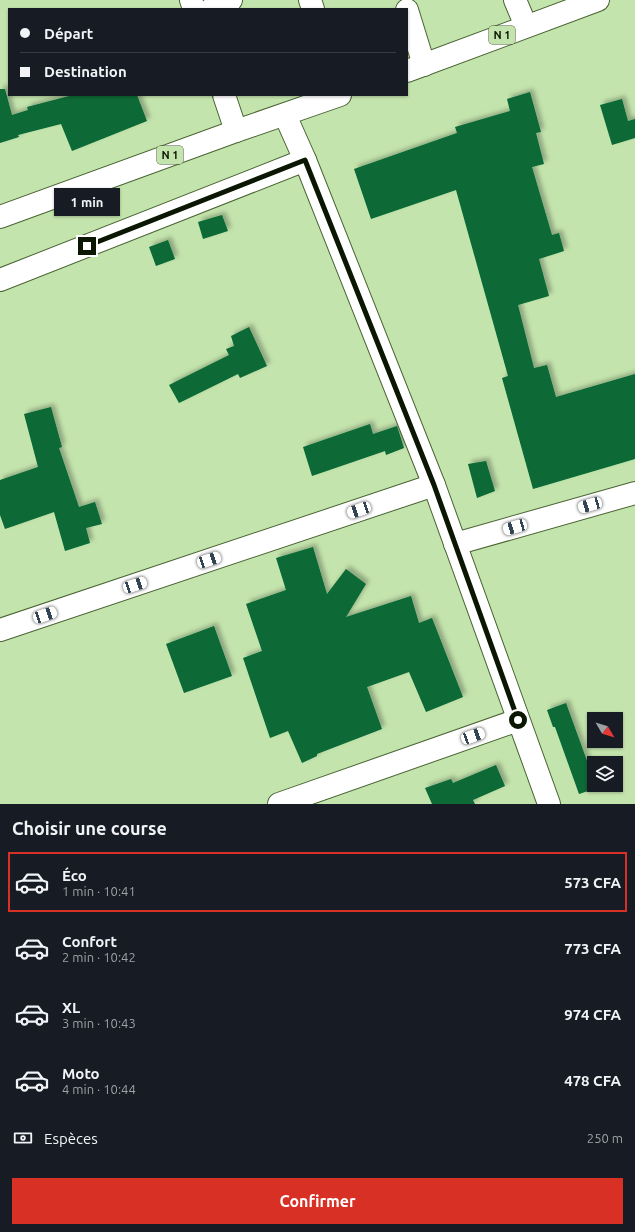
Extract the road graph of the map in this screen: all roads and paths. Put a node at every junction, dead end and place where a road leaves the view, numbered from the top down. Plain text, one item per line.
1 (231, 0) edge
2 (515, 0) edge
3 (598, 0) edge
4 (213, 8) edge
5 (408, 16) edge
6 (526, 26) junction
7 (416, 68) edge
8 (224, 96) edge
9 (337, 96) edge
10 (285, 115) junction
11 (236, 131) junction
12 (305, 160) junction
13 (0, 217) edge
14 (0, 280) edge
15 (434, 485) junction
16 (635, 493) edge
17 (455, 544) junction
18 (0, 630) edge
19 (518, 720) junction
20 (279, 804) edge
21 (549, 804) edge

1 - 4 main road
2 - 6 main road
3 - 6 main road, N 1
5 - 7 main road
6 - 7 main road, N 1
8 - 11 main road
9 - 10 main road, N 1
10 - 11 main road, N 1
10 - 12 main road
11 - 13 main road, N 1
12 - 14 main road
12 - 15 main road
15 - 17 main road
15 - 18 main road
16 - 17 main road
17 - 19 main road
19 - 20 main road
19 - 21 main road

